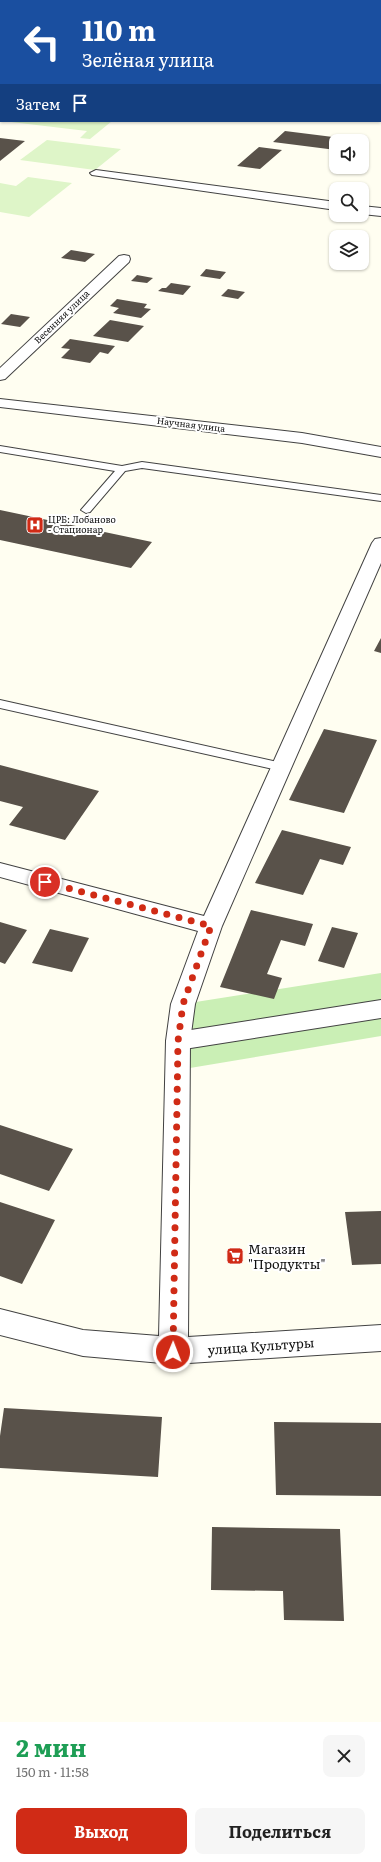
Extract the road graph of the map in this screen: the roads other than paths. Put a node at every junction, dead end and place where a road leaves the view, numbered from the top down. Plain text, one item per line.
1 (96, 173) dead end
2 (329, 205) edge
3 (369, 211) edge
4 (381, 212) edge
5 (124, 258) dead end
6 (0, 376) edge
7 (0, 402) edge
8 (0, 449) edge
9 (381, 452) edge
10 (122, 469) junction
11 (381, 498) edge
12 (86, 510) dead end
13 (381, 543) edge
14 (0, 704) edge
15 (282, 766) junction
16 (0, 870) edge
17 (211, 926) junction
18 (381, 1008) edge
19 (178, 1041) junction
20 (0, 1322) edge
21 (381, 1338) edge
22 (173, 1352) junction

1 - 2 street
3 - 4 street
5 - 6 street, Весенняя улица
7 - 9 street, Научная улица
8 - 10 lane
10 - 11 lane
10 - 12 lane
13 - 15 street
14 - 15 lane
15 - 17 street
16 - 17 street
17 - 19 street
18 - 19 street
19 - 22 street
20 - 22 street, улица Культуры
21 - 22 street, улица Культуры

